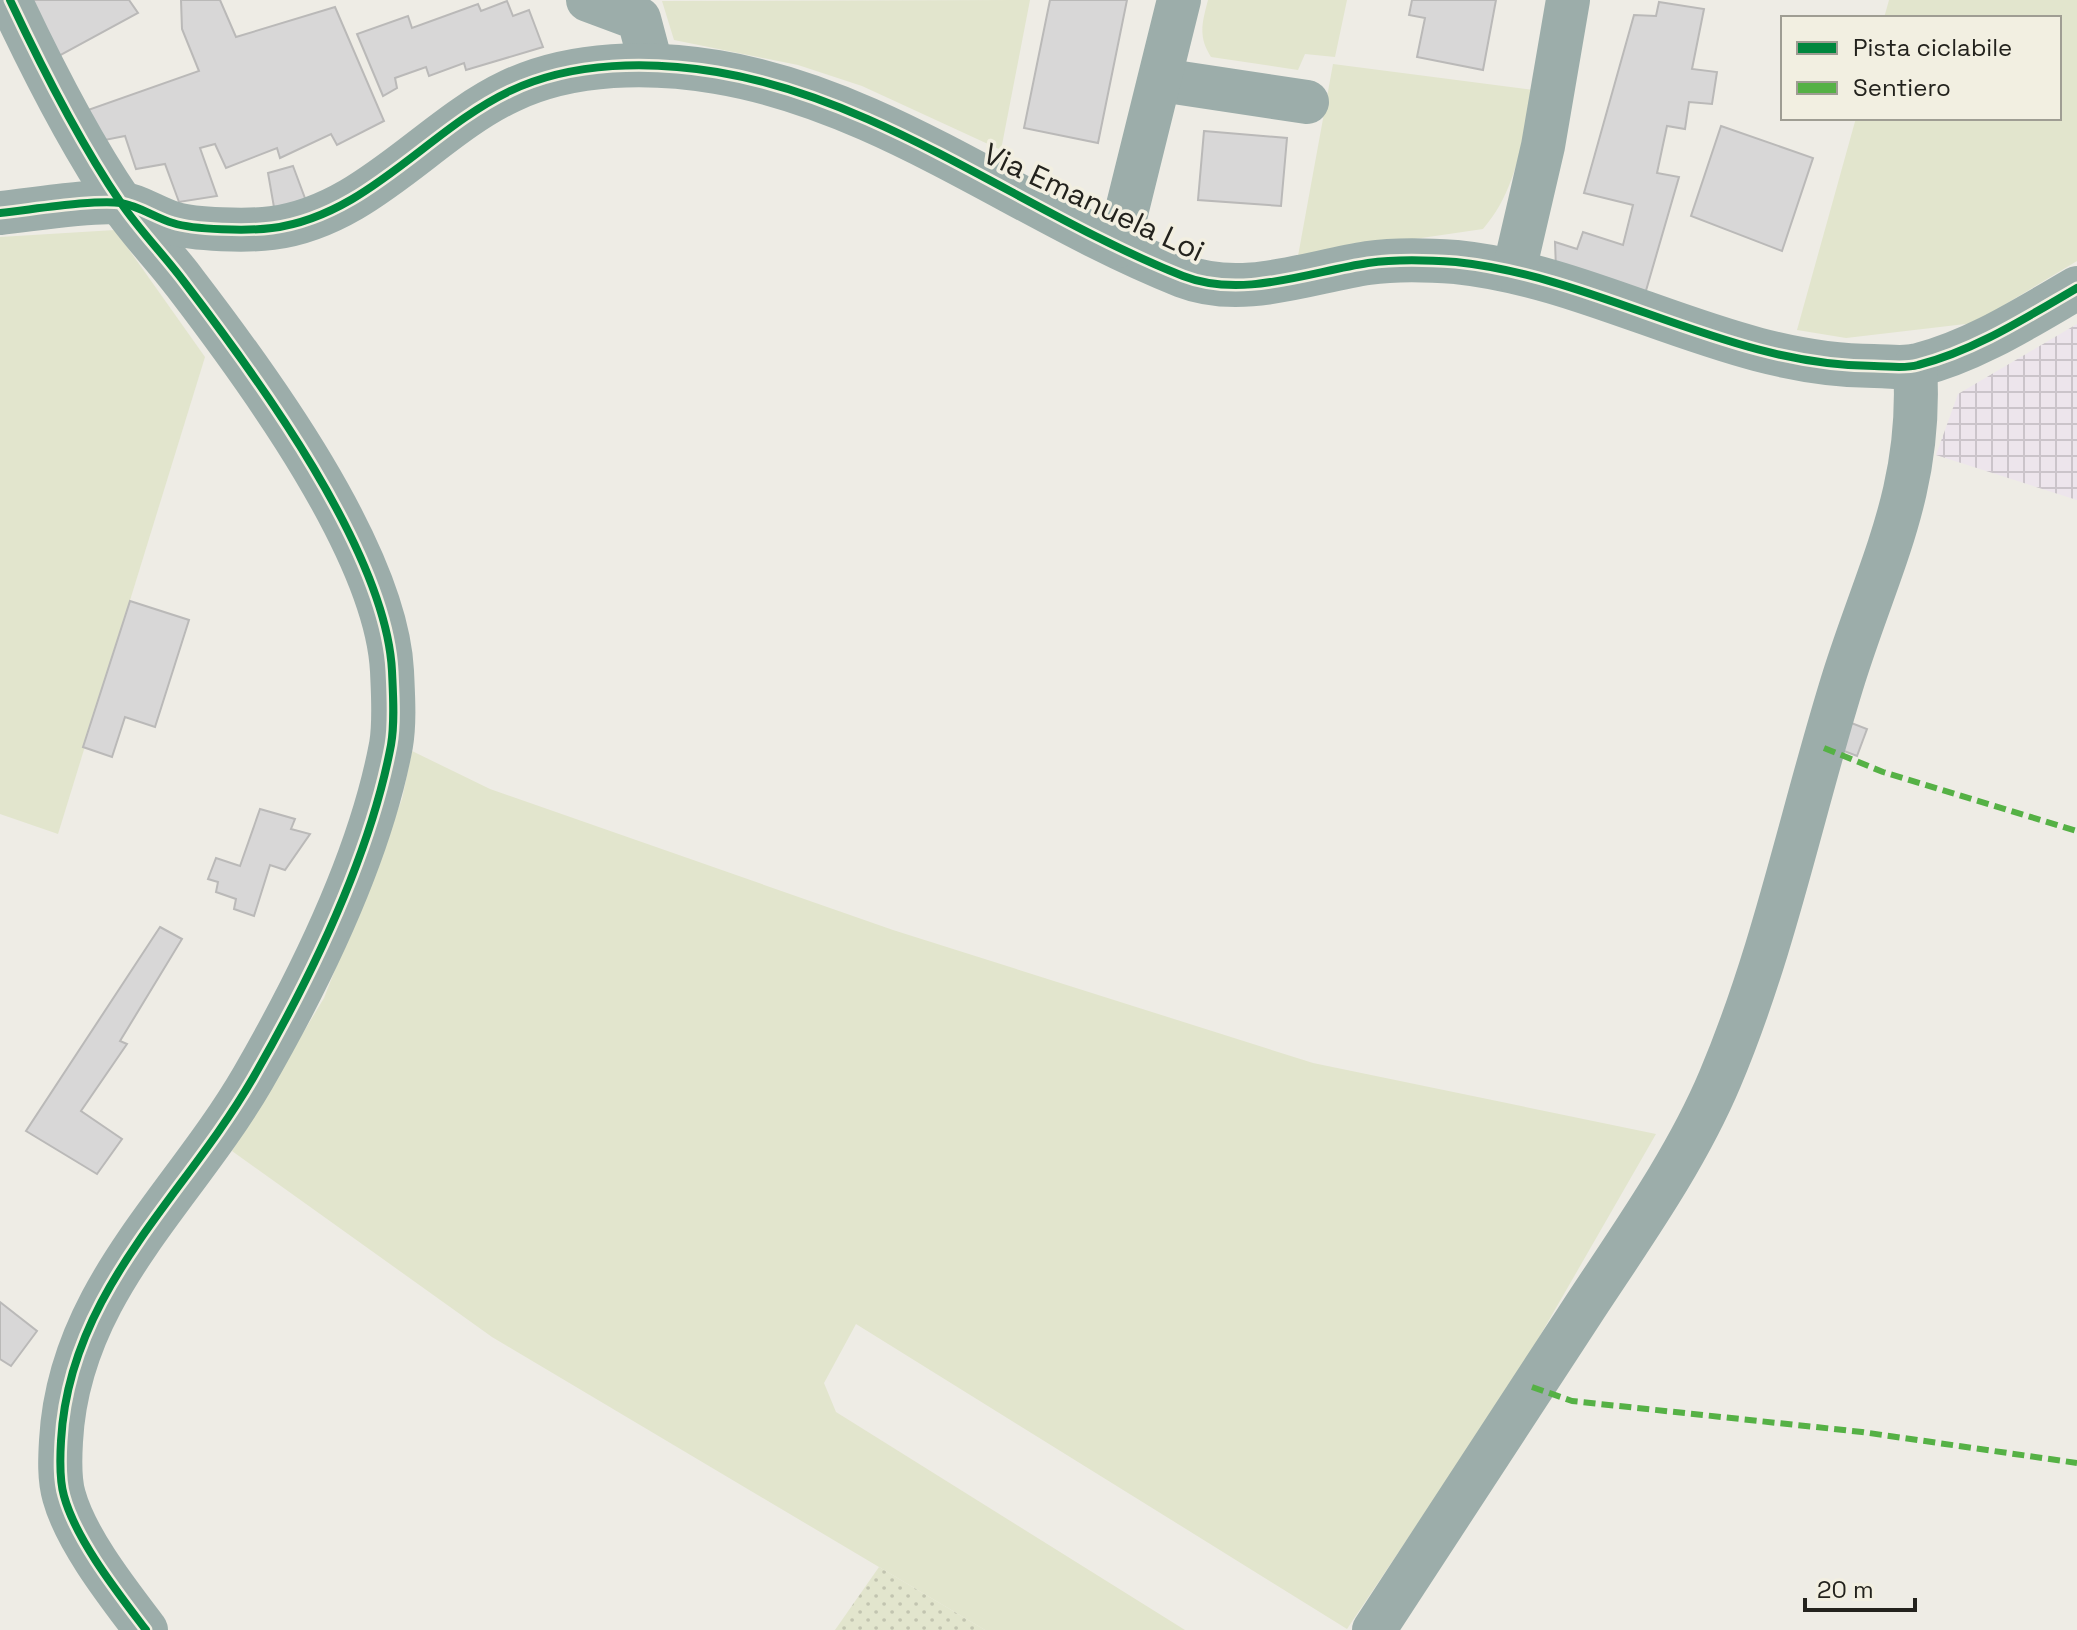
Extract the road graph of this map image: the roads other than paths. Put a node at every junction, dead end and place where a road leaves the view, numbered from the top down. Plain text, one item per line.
1 (10, 0) edge
2 (588, 0) edge
3 (1179, 0) edge
4 (1568, 0) edge
5 (651, 64) junction
6 (1161, 80) junction
7 (1307, 102) dead end
8 (121, 203) junction
9 (0, 213) edge
10 (1118, 246) junction
11 (1514, 271) junction
12 (2077, 288) edge
13 (1915, 366) junction
14 (146, 1630) edge
15 (1374, 1630) edge

1 - 8 street
2 - 5 street
3 - 6 street
4 - 11 street
5 - 8 street, Via Emanuela Loi
5 - 10 street, Via Emanuela Loi
6 - 7 street
6 - 10 street
8 - 9 street
8 - 14 street
10 - 11 street, Via Emanuela Loi
11 - 13 street, Via Emanuela Loi
12 - 13 street, Via Emanuela Loi
13 - 15 street

